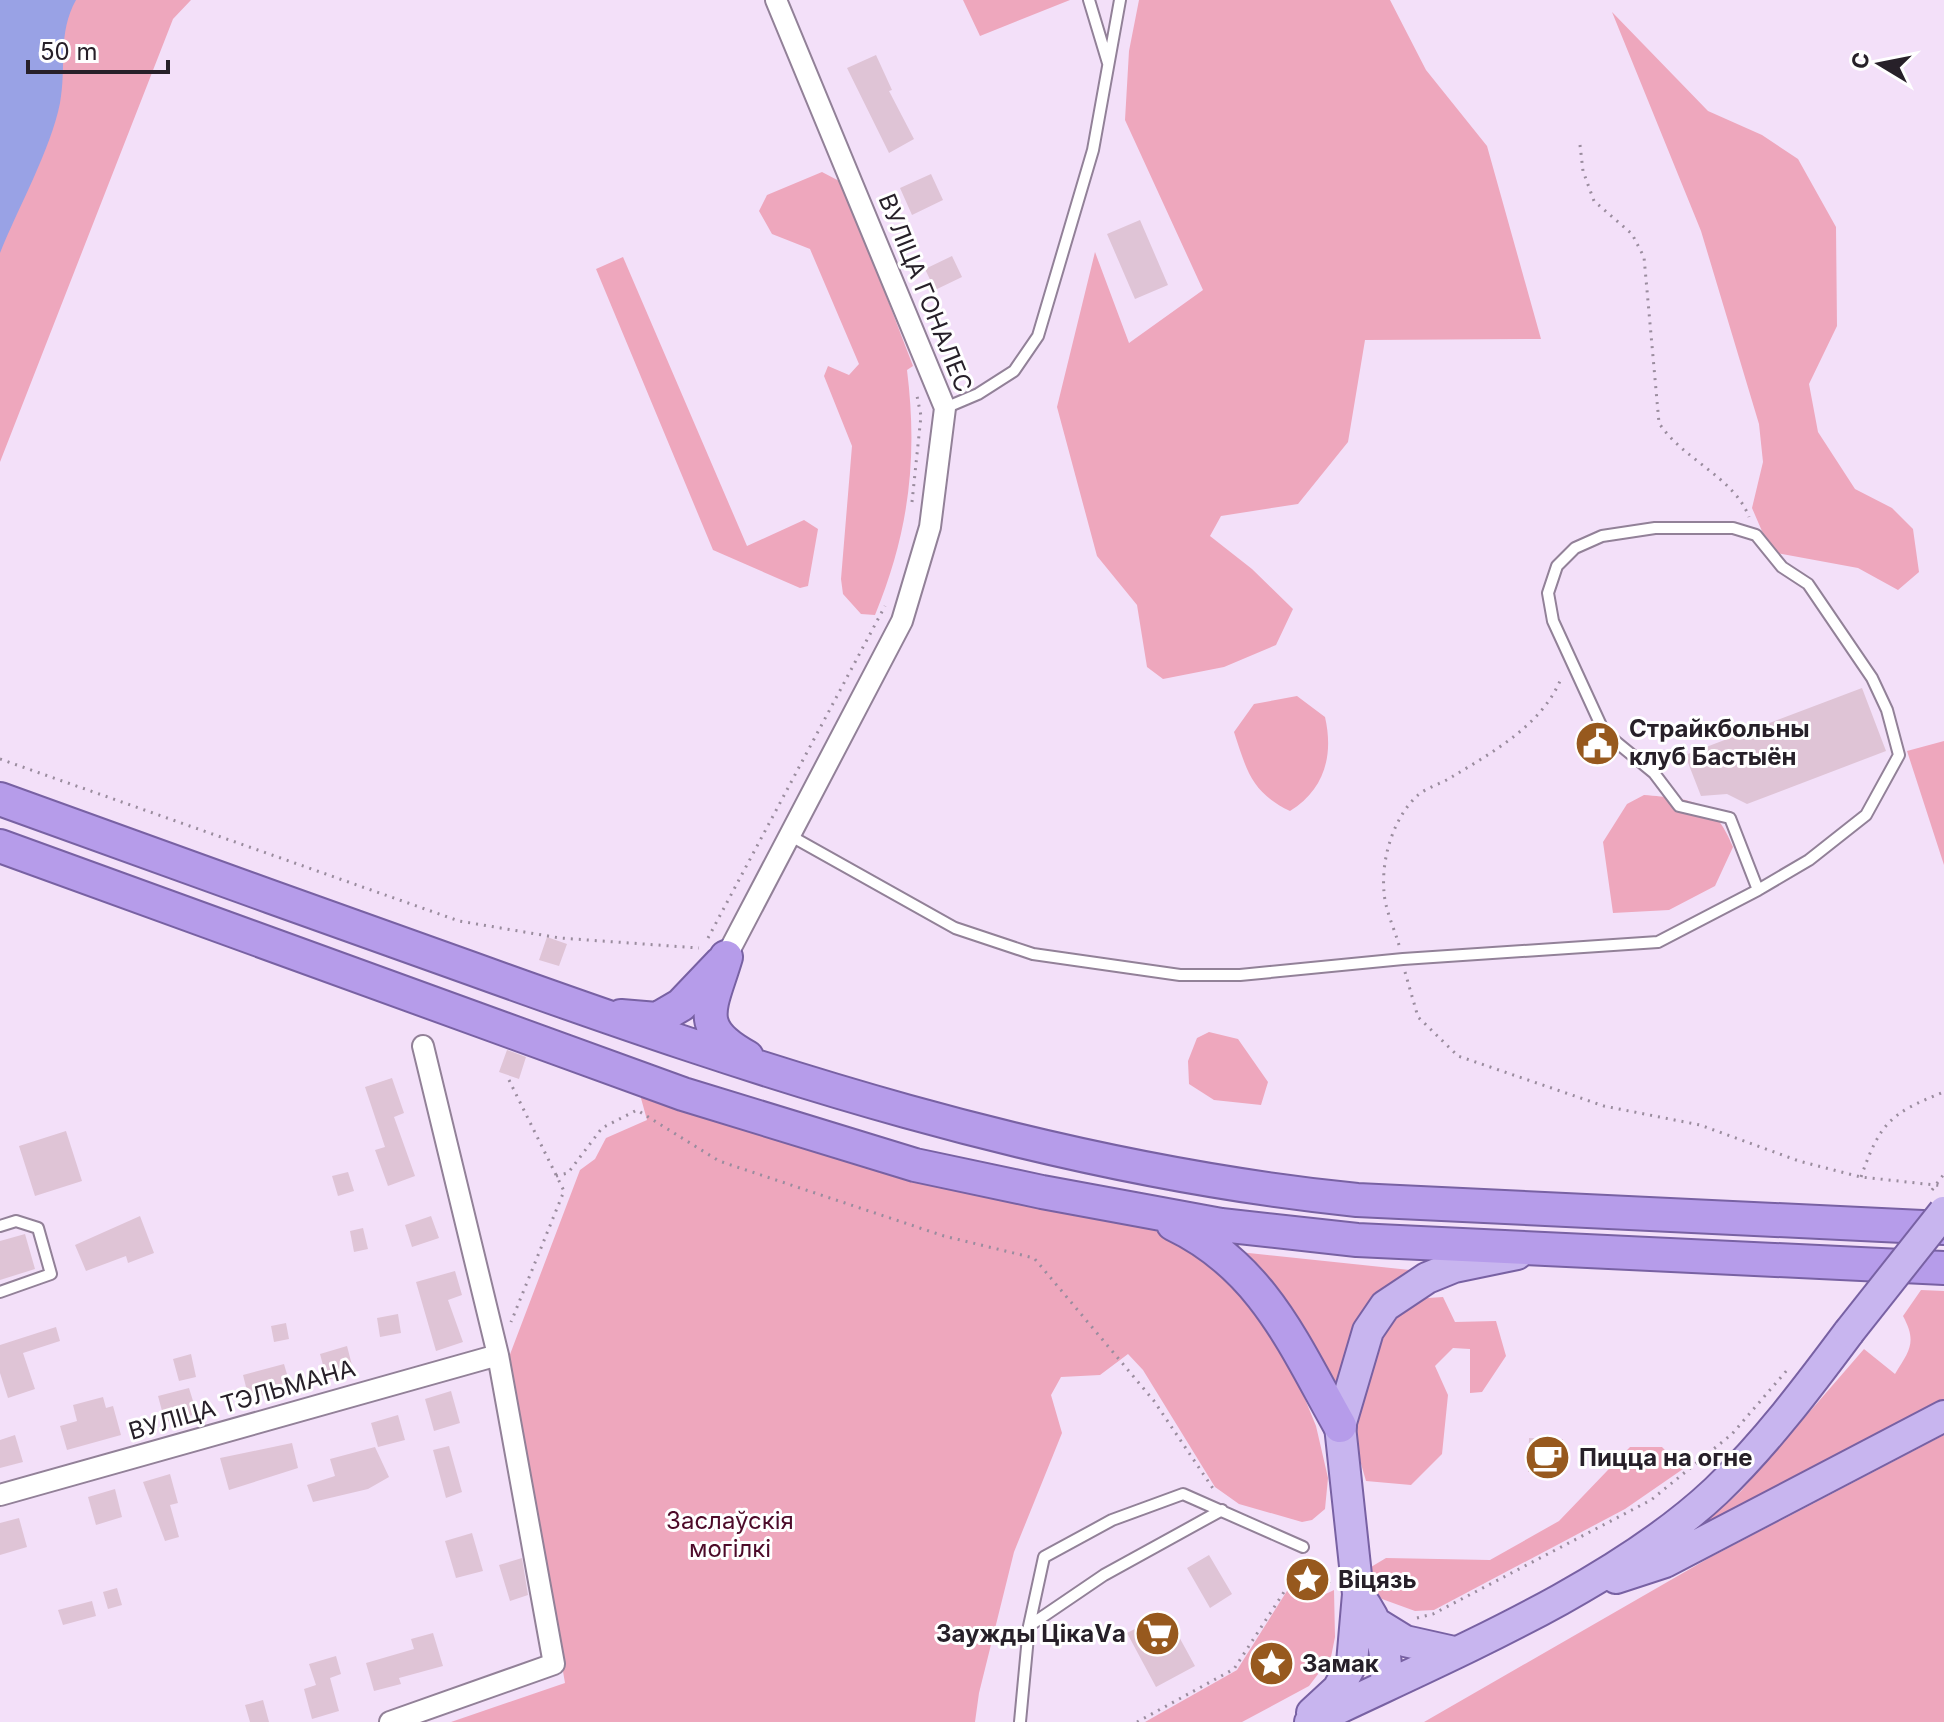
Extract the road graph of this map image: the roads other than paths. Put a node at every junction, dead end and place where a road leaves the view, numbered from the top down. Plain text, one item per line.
1 (776, 0) edge
2 (1089, 0) edge
3 (1120, 0) edge
4 (1109, 65) junction
5 (945, 408) junction
6 (0, 799) edge
7 (787, 834) junction
8 (0, 846) edge
9 (1758, 890) junction
10 (726, 957) junction
11 (596, 1013) junction
12 (423, 1046) dead end
13 (785, 1078) junction
14 (1944, 1212) edge
15 (1152, 1214) junction
16 (0, 1226) edge
17 (1944, 1228) edge
18 (1538, 1250) junction
19 (1944, 1268) edge
20 (0, 1292) edge
21 (498, 1355) junction
22 (1944, 1416) edge
23 (1340, 1426) junction
24 (0, 1495) edge
25 (1222, 1510) junction
26 (1303, 1547) road end
27 (1573, 1592) junction
28 (1358, 1594) junction
29 (1379, 1625) junction
30 (1029, 1626) junction
31 (1454, 1652) junction
32 (1352, 1663) junction
33 (1386, 1685) junction
34 (390, 1722) edge
35 (1020, 1722) edge
36 (1303, 1722) edge
37 (1310, 1722) edge

1 - 5 street, ВУЛІЦА ГОНАЛЕС
2 - 4 lane
3 - 4 lane
4 - 5 lane
5 - 7 street, ВУЛІЦА ГОНАЛЕС
6 - 11 highway
7 - 9 lane
7 - 10 street, ВУЛІЦА ГОНАЛЕС
8 - 15 highway
9 - 9 lane
10 - 11 highway
10 - 13 highway
11 - 13 highway
12 - 21 street
13 - 17 highway
14 - 27 main road, bridge
15 - 18 highway
15 - 23 highway
16 - 20 lane
18 - 19 highway
18 - 23 main road
21 - 24 street, ВУЛІЦА ТЭЛЬМАНА
21 - 34 street
22 - 27 main road
23 - 28 main road
25 - 26 lane
25 - 30 lane
25 - 30 lane
27 - 31 main road
28 - 29 main road
28 - 32 main road
29 - 31 main road
29 - 33 main road
30 - 35 lane
31 - 33 main road
32 - 33 main road
32 - 36 main road
33 - 37 main road

